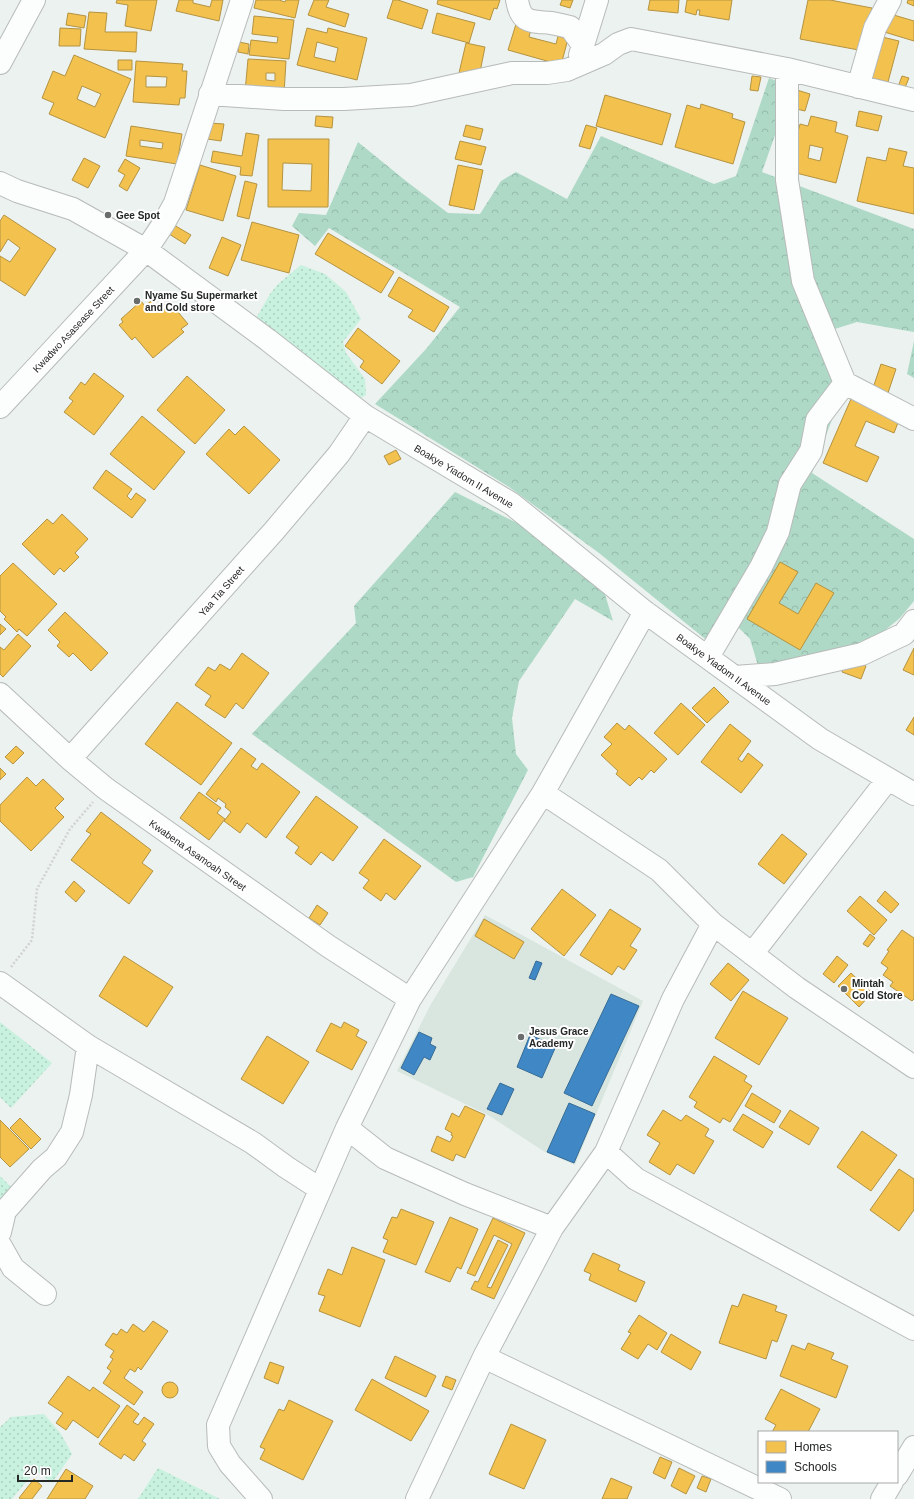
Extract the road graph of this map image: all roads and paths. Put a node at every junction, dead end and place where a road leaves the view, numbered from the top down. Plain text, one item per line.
1 (34, 0) edge
2 (242, 0) edge
3 (517, 0) edge
4 (597, 0) edge
5 (890, 0) edge
6 (583, 45) junction
7 (0, 63) edge
8 (576, 67) junction
9 (787, 69) junction
10 (858, 87) junction
11 (210, 94) junction
12 (914, 100) edge
13 (0, 183) edge
14 (146, 250) junction
15 (845, 382) junction
16 (0, 407) edge
17 (365, 416) junction
18 (914, 419) edge
19 (646, 612) junction
20 (914, 621) edge
21 (708, 657) junction
22 (735, 677) junction
23 (0, 694) edge
24 (70, 759) junction
25 (888, 779) junction
26 (105, 788) junction
27 (543, 793) junction
28 (914, 794) edge
29 (713, 924) junction
30 (752, 954) junction
31 (5, 976) edge
32 (410, 999) junction
33 (88, 1046) junction
34 (914, 1067) edge
35 (346, 1128) junction
36 (606, 1152) junction
37 (320, 1189) junction
38 (552, 1228) junction
39 (0, 1232) edge
40 (0, 1245) edge
41 (45, 1294) dead end
42 (914, 1329) edge
43 (484, 1357) junction
44 (914, 1447) edge
45 (898, 1472) edge
46 (891, 1483) edge
47 (261, 1499) edge
48 (418, 1499) edge
49 (780, 1499) edge
50 (882, 1499) edge

1 - 7 street
2 - 11 street, Kwadwo Asasease Street
3 - 6 street
4 - 6 street
5 - 10 street
6 - 8 street
8 - 9 street
8 - 11 street
9 - 10 street
9 - 15 street
10 - 12 street
11 - 14 street, Kwadwo Asasease Street
13 - 14 street, Boakye Yiadom II Avenue
14 - 16 street, Kwadwo Asasease Street
14 - 17 street, Boakye Yiadom II Avenue
15 - 18 street
15 - 21 street
17 - 19 street, Boakye Yiadom II Avenue
17 - 24 street, Yaa Tia Street
19 - 21 street, Boakye Yiadom II Avenue
19 - 27 street
20 - 22 street
21 - 22 street, Boakye Yiadom II Avenue
22 - 25 street, Boakye Yiadom II Avenue
23 - 24 street, Kwabena Asamoah Street
24 - 26 street, Kwabena Asamoah Street
25 - 28 street, Boakye Yiadom II Avenue
25 - 30 street
26 - 31 path
26 - 32 street, Kwabena Asamoah Street
27 - 29 street
27 - 32 street
29 - 30 street
29 - 36 street
30 - 34 street
31 - 33 street
32 - 35 street
33 - 37 street
33 - 39 street
35 - 37 street
35 - 38 street
36 - 38 street
36 - 42 street
37 - 47 street
38 - 43 street
40 - 41 street
43 - 48 street
43 - 49 street
44 - 45 street
46 - 50 street

